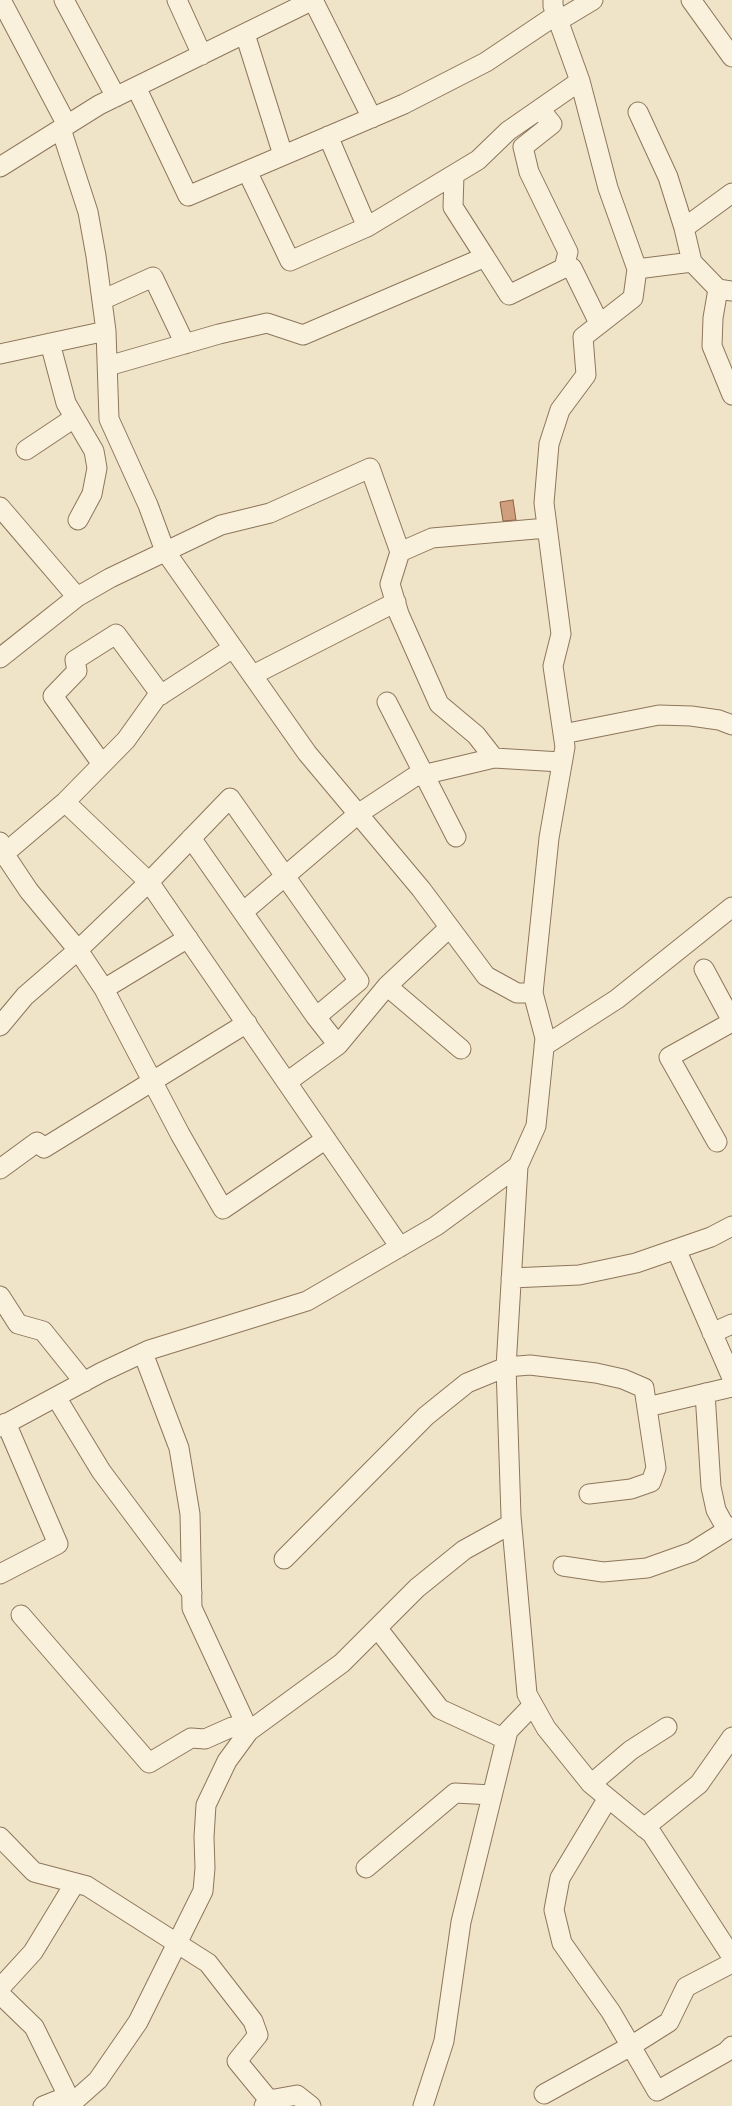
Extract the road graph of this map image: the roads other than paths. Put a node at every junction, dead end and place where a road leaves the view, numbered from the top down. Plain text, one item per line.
1 (64, 0) edge
2 (177, 0) edge
3 (313, 0) edge
4 (593, 0) edge
5 (691, 0) edge
6 (0, 3) edge
7 (287, 6) edge
8 (556, 12) edge
9 (245, 34) junction
10 (202, 55) junction
11 (732, 57) edge
12 (580, 81) junction
13 (136, 87) junction
14 (116, 97) junction
15 (540, 109) junction
16 (638, 112) dead end
17 (372, 118) junction
18 (64, 127) junction
19 (328, 136) junction
20 (284, 155) junction
21 (0, 167) edge
22 (247, 171) junction
23 (454, 175) junction
24 (732, 193) edge
25 (367, 227) junction
26 (684, 228) junction
27 (486, 257) junction
28 (692, 262) junction
29 (564, 268) junction
30 (637, 269) junction
31 (725, 290) edge
32 (102, 300) junction
33 (599, 323) junction
34 (106, 332) junction
35 (50, 343) junction
36 (184, 344) junction
37 (0, 354) edge
38 (108, 366) junction
39 (732, 395) edge
40 (74, 418) junction
41 (26, 450) dead end
42 (0, 506) edge
43 (78, 520) dead end
44 (547, 528) junction
45 (165, 551) junction
46 (400, 552) junction
47 (77, 597) junction
48 (396, 602) junction
49 (233, 648) junction
50 (0, 658) edge
51 (252, 675) junction
52 (161, 695) junction
53 (387, 702) dead end
54 (732, 725) edge
55 (563, 734) junction
56 (494, 758) junction
57 (561, 762) junction
58 (102, 764) junction
59 (424, 774) junction
60 (65, 802) junction
61 (358, 814) junction
62 (456, 837) dead end
63 (191, 838) junction
64 (2, 847) edge
65 (285, 876) junction
66 (148, 882) junction
67 (732, 907) edge
68 (243, 912) junction
69 (449, 928) junction
70 (188, 938) junction
71 (78, 950) junction
72 (704, 970) dead end
73 (387, 986) junction
74 (104, 989) junction
75 (533, 993) junction
76 (316, 1017) junction
77 (732, 1022) edge
78 (247, 1023) junction
79 (0, 1026) edge
80 (338, 1045) junction
81 (544, 1046) junction
82 (461, 1049) dead end
83 (287, 1082) junction
84 (153, 1083) junction
85 (326, 1139) junction
86 (717, 1142) dead end
87 (518, 1166) junction
88 (0, 1169) edge
89 (732, 1226) edge
90 (400, 1247) junction
91 (676, 1249) junction
92 (511, 1278) junction
93 (0, 1296) edge
94 (732, 1324) edge
95 (712, 1333) junction
96 (143, 1353) junction
97 (506, 1368) junction
98 (732, 1378) edge
99 (84, 1382) junction
100 (732, 1387) edge
101 (705, 1393) junction
102 (56, 1397) junction
103 (647, 1406) junction
104 (3, 1425) edge
105 (589, 1494) dead end
106 (511, 1524) junction
107 (729, 1529) edge
108 (284, 1558) dead end
109 (563, 1566) dead end
110 (0, 1572) edge
111 (192, 1593) junction
112 (21, 1615) dead end
113 (378, 1629) junction
114 (533, 1705) junction
115 (667, 1727) dead end
116 (248, 1731) junction
117 (732, 1737) edge
118 (506, 1739) junction
119 (591, 1784) junction
120 (492, 1795) junction
121 (608, 1798) junction
122 (644, 1828) junction
123 (0, 1837) edge
124 (366, 1868) dead end
125 (75, 1883) junction
126 (177, 1944) junction
127 (732, 1957) edge
128 (732, 1963) edge
129 (0, 1988) edge
130 (0, 1994) edge
131 (631, 2046) junction
132 (732, 2046) edge
133 (544, 2094) dead end
134 (71, 2102) edge
135 (267, 2103) edge
136 (43, 2106) edge
137 (310, 2106) edge
138 (423, 2106) edge

1 - 14 street
2 - 10 street
3 - 7 street
3 - 17 street
4 - 8 street
5 - 11 street
6 - 18 street
7 - 9 street
8 - 12 street
8 - 17 street
9 - 10 street
9 - 20 street
10 - 13 street
12 - 15 street
12 - 30 street
13 - 14 street
13 - 22 street
14 - 18 street
15 - 23 street
15 - 29 street
16 - 26 street
17 - 19 street
18 - 21 street
18 - 32 street
19 - 20 street
19 - 25 street
20 - 22 street
22 - 25 street
23 - 25 street
23 - 27 street
24 - 26 street
26 - 28 street
27 - 29 street
27 - 36 street
28 - 30 street
28 - 31 street
29 - 33 street
30 - 33 street
31 - 39 street
32 - 34 street
32 - 36 street
33 - 44 street
34 - 35 street
34 - 38 street
35 - 37 street
35 - 40 street
36 - 38 street
38 - 45 street
40 - 41 street
40 - 43 street
42 - 47 street
44 - 46 street
44 - 55 street
45 - 46 street
45 - 47 street
45 - 49 street
46 - 48 street
47 - 50 street
48 - 51 street
48 - 56 street
49 - 51 street
49 - 52 street
51 - 61 street
52 - 58 street
52 - 58 street
53 - 59 street
54 - 55 street
55 - 57 street
56 - 57 street
56 - 59 street
57 - 75 street
58 - 60 street
59 - 61 street
59 - 62 street
60 - 64 street
60 - 66 street
61 - 65 street
61 - 69 street
63 - 65 street
63 - 66 street
63 - 68 street
64 - 71 street
65 - 68 street
65 - 76 street
66 - 70 street
66 - 71 street
67 - 81 street
68 - 76 street
69 - 73 street
69 - 75 street
70 - 74 street
70 - 78 street
71 - 74 street
71 - 79 street
72 - 77 street
73 - 80 street
73 - 82 street
74 - 84 street
75 - 81 street
76 - 80 street
77 - 86 street
78 - 83 street
78 - 84 street
80 - 83 street
81 - 87 street
83 - 85 street
84 - 85 street
84 - 88 street
85 - 90 street
87 - 90 street
87 - 92 street
89 - 91 street
90 - 96 street
91 - 92 street
91 - 95 street
92 - 97 street
93 - 99 street
94 - 95 street
95 - 98 street
96 - 99 street
96 - 111 street
97 - 103 street
97 - 106 street
97 - 108 street
99 - 102 street
100 - 101 street
101 - 103 street
101 - 107 street
102 - 104 street
102 - 111 street
103 - 105 street
104 - 110 street
106 - 113 street
106 - 114 street
107 - 109 street
111 - 116 street
112 - 116 street
113 - 116 street
113 - 118 street
114 - 118 street
114 - 119 street
115 - 119 street
116 - 126 street
117 - 122 street
118 - 120 street
119 - 121 street
120 - 124 street
120 - 138 street
121 - 122 street
121 - 131 street
122 - 127 street
123 - 125 street
125 - 126 street
125 - 129 street
126 - 134 street
126 - 135 street
128 - 131 street
130 - 134 street
131 - 132 street
131 - 133 street
134 - 136 street
135 - 137 street

